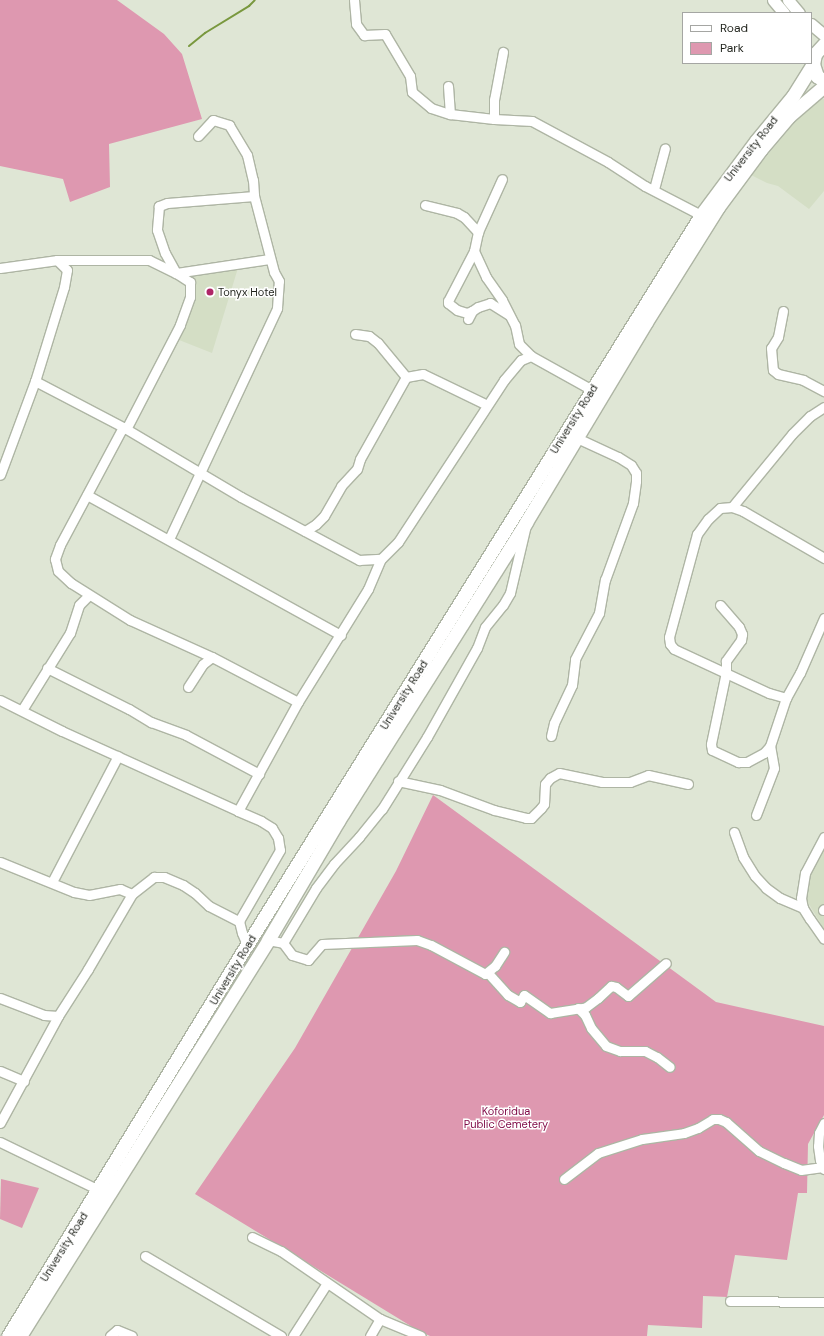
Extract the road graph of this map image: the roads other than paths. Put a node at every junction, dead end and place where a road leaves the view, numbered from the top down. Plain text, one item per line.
1 (354, 0) edge
2 (773, 0) edge
3 (788, 0) edge
4 (783, 12) edge
5 (798, 12) edge
6 (812, 25) edge
7 (824, 35) edge
8 (824, 44) edge
9 (504, 52) dead end
10 (812, 59) edge
11 (809, 64) edge
12 (824, 81) edge
13 (448, 86) dead end
14 (824, 86) edge
15 (450, 114) junction
16 (494, 119) junction
17 (198, 136) dead end
18 (665, 148) dead end
19 (502, 179) dead end
20 (654, 189) junction
21 (254, 196) junction
22 (425, 205) dead end
23 (701, 215) junction
24 (478, 232) junction
25 (474, 251) junction
26 (270, 259) junction
27 (57, 260) junction
28 (0, 268) edge
29 (176, 273) junction
30 (502, 300) junction
31 (490, 303) junction
32 (784, 310) dead end
33 (510, 316) junction
34 (355, 334) dead end
35 (531, 356) junction
36 (406, 377) junction
37 (35, 381) junction
38 (592, 390) junction
39 (824, 391) edge
40 (824, 402) edge
41 (487, 406) junction
42 (824, 407) edge
43 (125, 428) junction
44 (577, 438) junction
45 (199, 472) junction
46 (0, 475) edge
47 (87, 495) junction
48 (732, 507) junction
49 (526, 522) junction
50 (305, 531) junction
51 (169, 539) junction
52 (824, 558) edge
53 (381, 559) junction
54 (89, 595) junction
55 (720, 605) dead end
56 (824, 618) edge
57 (341, 635) junction
58 (212, 656) junction
59 (47, 668) junction
60 (726, 672) junction
61 (188, 687) dead end
62 (786, 698) junction
63 (0, 700) edge
64 (298, 702) junction
65 (22, 710) junction
66 (550, 736) dead end
67 (770, 746) junction
68 (118, 756) junction
69 (259, 774) junction
70 (398, 781) junction
71 (688, 784) dead end
72 (238, 811) junction
73 (756, 815) dead end
74 (734, 832) dead end
75 (824, 836) edge
76 (0, 862) edge
77 (52, 882) junction
78 (132, 894) junction
79 (803, 908) junction
80 (239, 921) junction
81 (824, 939) edge
82 (268, 940) junction
83 (283, 943) junction
84 (247, 945) junction
85 (504, 952) dead end
86 (666, 963) dead end
87 (488, 973) junction
88 (0, 998) edge
89 (578, 1008) junction
90 (58, 1016) junction
91 (670, 1067) dead end
92 (0, 1071) edge
93 (24, 1081) junction
94 (0, 1123) edge
95 (824, 1123) edge
96 (0, 1142) edge
97 (823, 1168) edge
98 (564, 1179) dead end
99 (99, 1190) junction
100 (252, 1237) dead end
101 (145, 1256) dead end
102 (327, 1283) junction
103 (730, 1301) dead end
104 (824, 1302) edge
105 (380, 1319) junction
106 (8, 1336) edge
107 (20, 1336) edge
108 (110, 1336) edge
109 (132, 1336) edge
110 (281, 1336) edge
111 (293, 1336) edge
112 (370, 1336) edge
113 (421, 1336) edge

1 - 15 street
2 - 4 main road
3 - 5 main road
6 - 7 main road
8 - 10 highway, University Road
9 - 16 street
10 - 12 highway
11 - 23 highway, University Road
13 - 15 street
14 - 44 highway, University Road
15 - 16 street
16 - 20 street
17 - 21 street
18 - 20 street
19 - 24 street
20 - 23 street
21 - 26 street
21 - 29 street
22 - 24 street
23 - 38 highway, University Road
24 - 25 street
25 - 30 street
25 - 31 street
26 - 29 street
26 - 45 street
27 - 28 street
27 - 29 street
27 - 37 street
29 - 43 street
30 - 31 street
30 - 33 street
31 - 33 street
32 - 39 street
33 - 35 street
34 - 36 street
35 - 38 street
35 - 41 street
36 - 41 street
36 - 50 street
37 - 43 street
37 - 46 street
38 - 84 highway, University Road
40 - 42 street
41 - 53 street
42 - 48 street
43 - 45 street
43 - 47 street
44 - 49 highway, University Road
44 - 66 street
45 - 50 street
45 - 51 street
47 - 51 street
47 - 54 street
48 - 52 street
48 - 60 street
49 - 70 street
49 - 82 highway, University Road
50 - 53 street
51 - 57 street
53 - 57 street
54 - 58 street
54 - 59 street
55 - 60 street
56 - 62 street
57 - 64 street
58 - 61 street
58 - 64 street
59 - 65 street
59 - 69 street
60 - 62 street
60 - 67 street
62 - 67 street
63 - 65 street
64 - 69 street
65 - 68 street
67 - 73 street
68 - 72 street
68 - 77 street
69 - 72 street
70 - 71 street
70 - 83 street
72 - 80 street
74 - 79 street
75 - 79 street
76 - 77 street
77 - 78 street
78 - 80 street
78 - 90 street
79 - 81 street
80 - 84 street
82 - 83 street
82 - 107 highway, University Road
83 - 87 street
84 - 99 highway, University Road
85 - 87 street
86 - 89 street
87 - 89 street
88 - 90 street
89 - 91 street
90 - 93 street
92 - 93 street
93 - 94 street
95 - 97 street
96 - 99 street
97 - 98 street
99 - 106 highway, University Road
100 - 102 street
101 - 110 street
102 - 105 street
102 - 111 street
103 - 104 street
105 - 112 street
105 - 113 street
108 - 109 street

